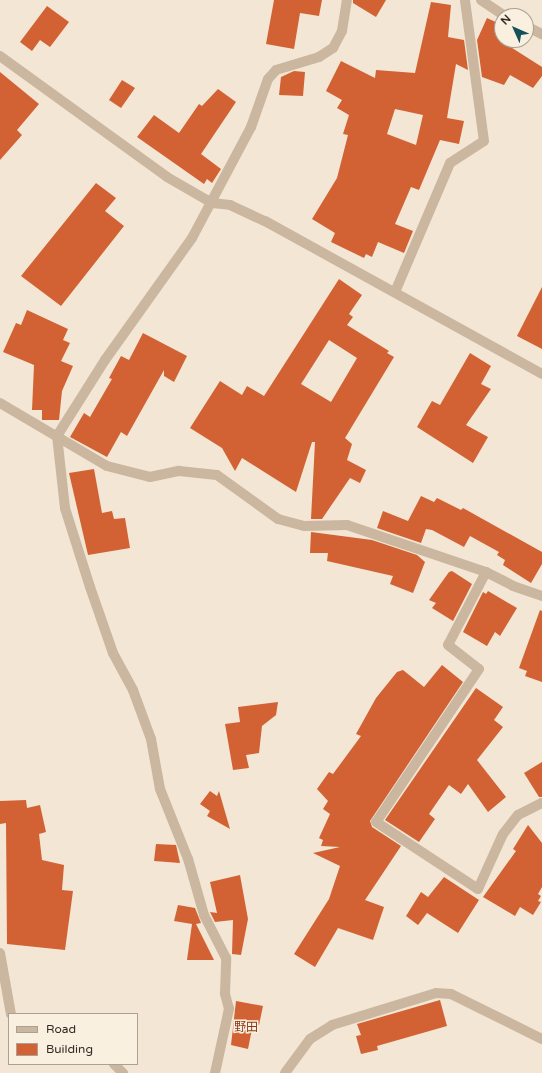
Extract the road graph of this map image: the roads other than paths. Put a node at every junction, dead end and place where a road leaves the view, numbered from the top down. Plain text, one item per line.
1 (347, 0) edge
2 (465, 0) edge
3 (481, 0) edge
4 (494, 9) edge
5 (0, 56) edge
6 (212, 203) junction
7 (395, 292) junction
8 (542, 374) edge
9 (0, 403) edge
10 (57, 436) junction
11 (486, 572) junction
12 (542, 596) edge
13 (542, 803) edge
14 (0, 953) edge
15 (11, 1013) edge
16 (542, 1039) edge
17 (115, 1065) edge
18 (123, 1073) edge
19 (215, 1073) edge
20 (285, 1073) edge

1 - 6 street
2 - 7 street
3 - 4 street
5 - 6 street
6 - 7 street
6 - 10 street
7 - 8 street
9 - 10 street
10 - 11 street
10 - 19 street
11 - 12 street
11 - 13 street
14 - 15 street
16 - 20 street
17 - 18 street

